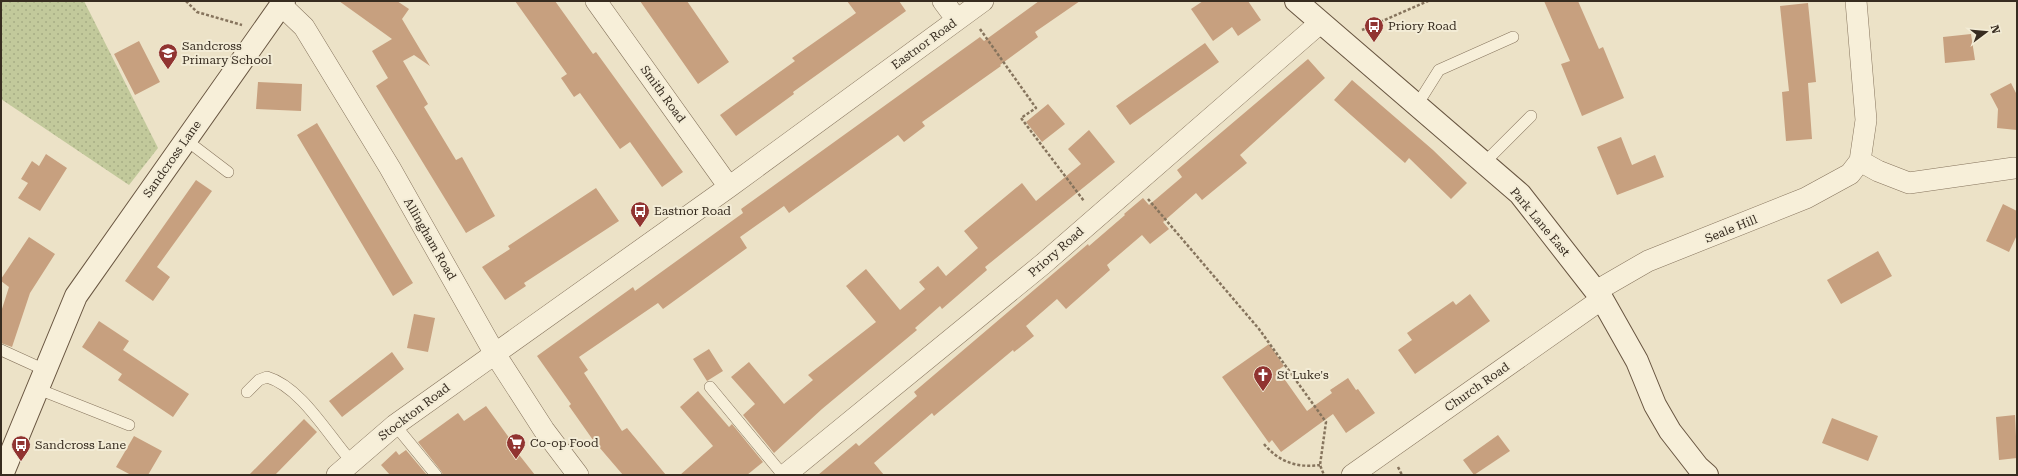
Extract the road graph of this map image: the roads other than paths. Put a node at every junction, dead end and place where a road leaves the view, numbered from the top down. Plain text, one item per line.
1 (596, 1) edge
2 (943, 1) edge
3 (1296, 1) edge
4 (1856, 1) edge
5 (283, 3) edge
6 (969, 11) edge
7 (1320, 23) junction
8 (1513, 38) dead end
9 (1417, 105) junction
10 (1531, 116) dead end
11 (186, 140) junction
12 (1860, 161) junction
13 (1484, 163) junction
14 (2014, 168) dead end
15 (228, 172) dead end
16 (729, 187) junction
17 (1599, 295) junction
18 (1, 350) edge
19 (495, 354) junction
20 (41, 380) junction
21 (710, 387) dead end
22 (247, 392) dead end
23 (129, 425) dead end
24 (395, 425) junction
25 (344, 468) edge
26 (6, 473) edge
27 (436, 475) edge
28 (578, 475) edge
29 (784, 475) edge
30 (1352, 475) edge
31 (1707, 475) edge

1 - 16 street, Smith Road
2 - 6 street
3 - 7 street, Park Lane East
4 - 12 street
5 - 11 street, Sandcross Lane
5 - 19 street, Allingham Road
6 - 16 street, Eastnor Road
7 - 9 street, Park Lane East
7 - 29 street, Priory Road
8 - 9 lane
9 - 13 street, Park Lane East
10 - 13 lane
11 - 15 lane
11 - 20 street, Sandcross Lane
12 - 14 street
12 - 17 street, Seale Hill
13 - 17 street, Park Lane East
16 - 19 street, Eastnor Road
17 - 30 street, Church Road
17 - 31 street, Park Lane East
18 - 20 lane
19 - 24 street, Stockton Road
19 - 28 street, Allingham Road
20 - 23 lane
20 - 26 street, Sandcross Lane
21 - 29 lane
22 - 25 lane
24 - 25 street, Stockton Road
24 - 27 lane

